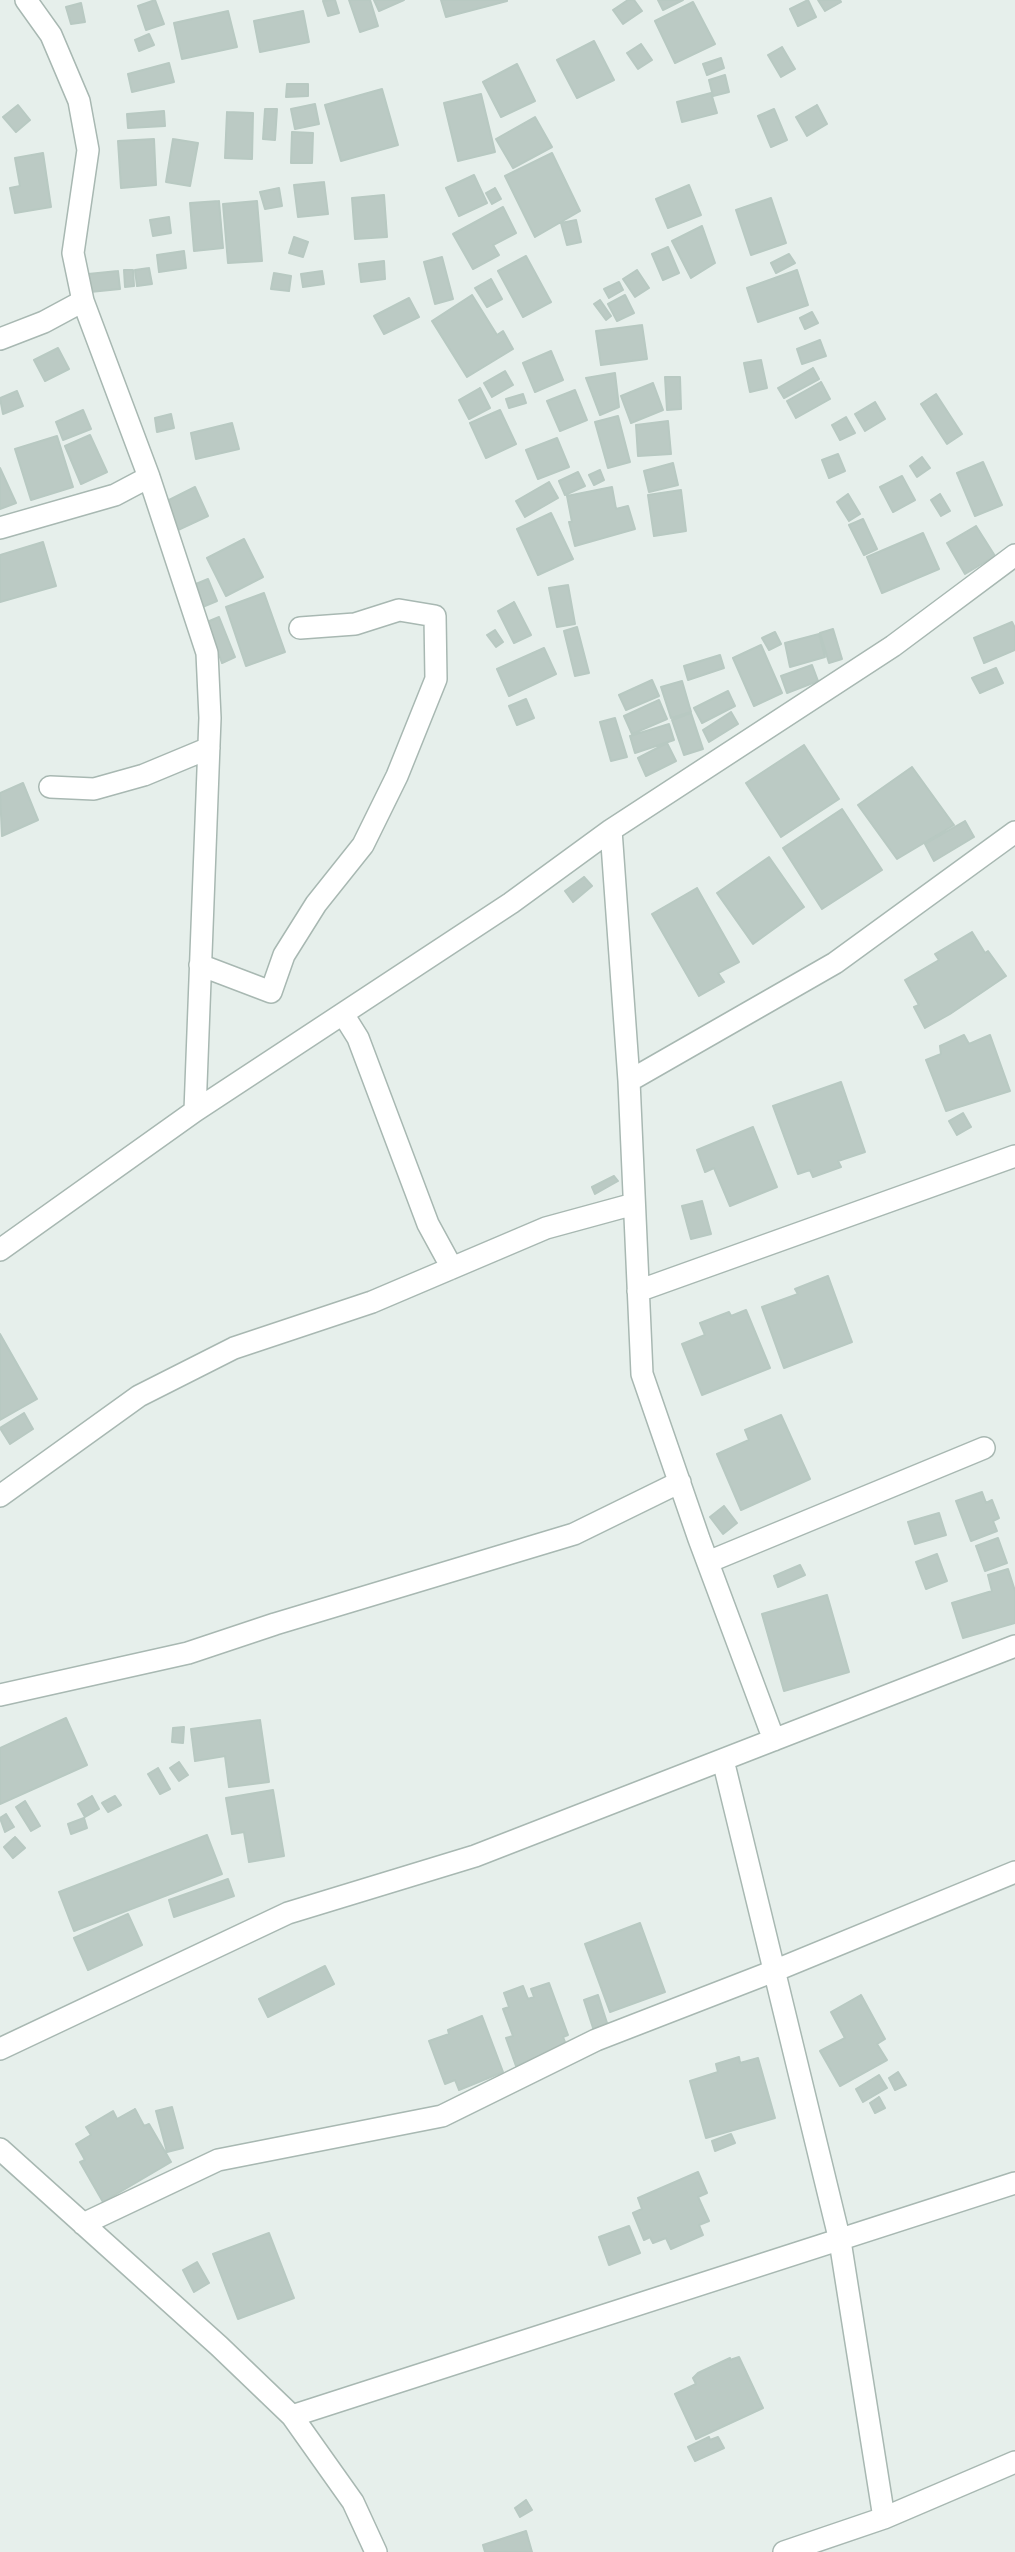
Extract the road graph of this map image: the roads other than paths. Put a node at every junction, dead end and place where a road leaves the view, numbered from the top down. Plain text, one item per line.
1 (26, 0) edge
2 (83, 301) junction
3 (0, 339) edge
4 (149, 477) junction
5 (0, 528) edge
6 (1015, 555) edge
7 (300, 628) dead end
8 (209, 748) junction
9 (50, 787) dead end
10 (611, 830) junction
11 (1015, 832) edge
12 (200, 965) junction
13 (343, 1014) junction
14 (629, 1081) junction
15 (195, 1111) junction
16 (1015, 1156) edge
17 (634, 1203) junction
18 (0, 1250) edge
19 (452, 1268) junction
20 (638, 1291) junction
21 (984, 1448) dead end
22 (680, 1482) junction
23 (0, 1496) edge
24 (708, 1562) junction
25 (1015, 1646) edge
26 (0, 1695) edge
27 (774, 1740) junction
28 (723, 1760) junction
29 (1015, 1872) edge
30 (774, 1971) junction
31 (0, 2049) edge
32 (0, 2149) edge
33 (1015, 2183) edge
34 (83, 2224) junction
35 (839, 2241) junction
36 (292, 2416) junction
37 (1015, 2462) edge
38 (884, 2518) junction
39 (792, 2551) edge
40 (376, 2552) edge

1 - 2 street
2 - 3 street
2 - 4 street
4 - 5 street
4 - 8 street
6 - 10 street
7 - 12 street
8 - 9 street
8 - 12 street
10 - 13 street
10 - 14 street
11 - 14 street
12 - 15 street
13 - 15 street
13 - 19 street
14 - 17 street
15 - 18 street
16 - 20 street
17 - 19 street
17 - 20 street
19 - 23 street
20 - 22 street
21 - 24 street
22 - 24 street
22 - 26 street
24 - 27 street
25 - 27 street
27 - 28 street
28 - 30 street
28 - 31 street
29 - 30 street
30 - 34 street
30 - 35 street
32 - 34 street
33 - 35 street
34 - 36 street
35 - 36 street
35 - 38 street
36 - 40 street
37 - 38 street
38 - 39 street

